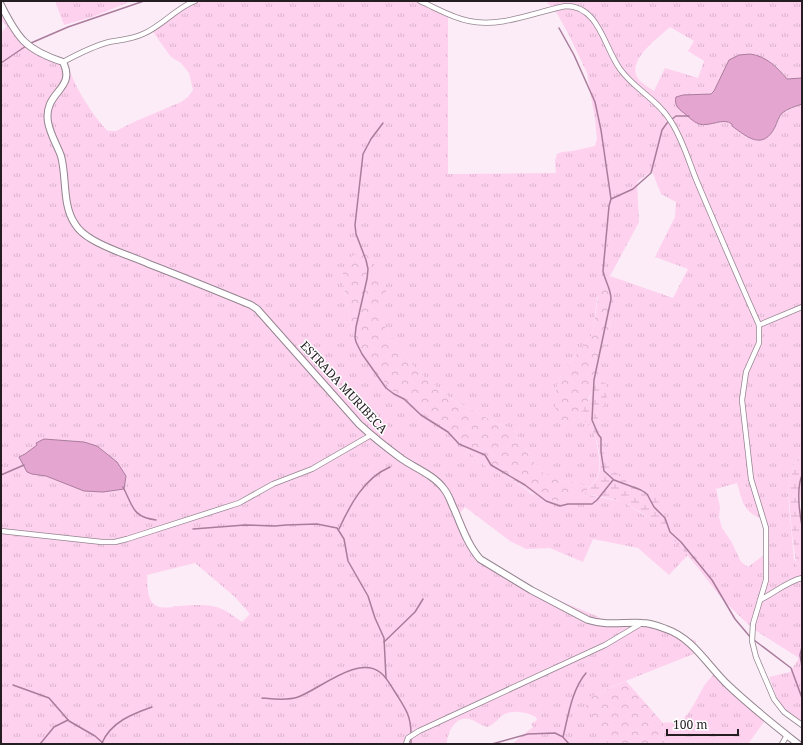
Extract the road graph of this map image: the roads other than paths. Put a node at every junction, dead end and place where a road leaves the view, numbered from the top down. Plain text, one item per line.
1 (195, 1) edge
2 (420, 1) edge
3 (1, 5) edge
4 (63, 62) junction
5 (802, 307) edge
6 (759, 325) junction
7 (371, 435) junction
8 (1, 531) edge
9 (802, 578) edge
10 (760, 600) junction
11 (642, 623) junction
12 (802, 725) edge
13 (787, 735) junction
14 (406, 744) edge
15 (782, 744) edge
16 (798, 744) edge

1 - 4 street
2 - 6 street
3 - 4 street
4 - 7 street, ESTRADA MURIBECA
5 - 6 street
6 - 10 street
7 - 8 street
7 - 11 street, ESTRADA MURIBECA
9 - 10 street
10 - 12 street
11 - 13 street, ESTRADA MURIBECA
11 - 14 street
13 - 15 street
13 - 16 street, ESTRADA MURIBECA

